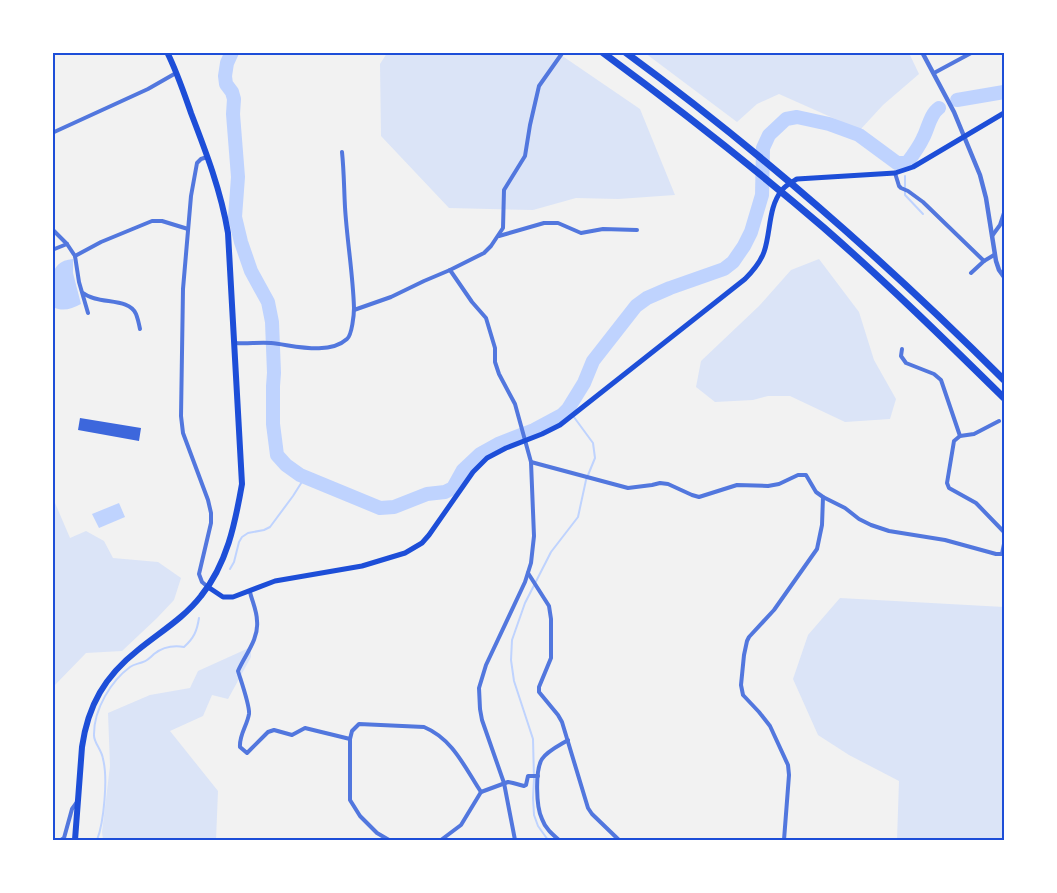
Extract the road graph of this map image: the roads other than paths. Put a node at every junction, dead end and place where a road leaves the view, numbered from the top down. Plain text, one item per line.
1 (563, 52) edge
2 (602, 52) edge
3 (626, 52) edge
4 (922, 52) edge
5 (973, 52) edge
6 (170, 53) edge
7 (176, 73) junction
8 (934, 74) junction
9 (1005, 113) edge
10 (52, 133) edge
11 (964, 136) junction
12 (342, 152) dead end
13 (208, 157) junction
14 (895, 173) junction
15 (1005, 213) edge
16 (52, 229) edge
17 (188, 229) junction
18 (637, 230) dead end
19 (498, 236) junction
20 (992, 237) junction
21 (67, 244) junction
22 (52, 250) edge
23 (994, 255) junction
24 (75, 256) junction
25 (984, 261) junction
26 (450, 270) junction
27 (971, 273) dead end
28 (1005, 277) edge
29 (82, 292) junction
30 (354, 310) junction
31 (88, 313) dead end
32 (140, 329) dead end
33 (235, 343) junction
34 (902, 349) dead end
35 (1005, 380) edge
36 (1005, 398) edge
37 (999, 421) dead end
38 (960, 436) junction
39 (524, 438) junction
40 (531, 462) junction
41 (823, 497) junction
42 (1005, 532) edge
43 (1005, 544) edge
44 (528, 573) junction
45 (208, 587) junction
46 (250, 592) junction
47 (350, 740) junction
48 (568, 740) junction
49 (535, 776) junction
50 (504, 783) junction
51 (481, 792) junction
52 (78, 802) junction
53 (61, 840) edge
54 (75, 840) edge
55 (389, 840) edge
56 (441, 840) edge
57 (515, 840) edge
58 (559, 840) edge
59 (619, 840) edge
60 (784, 840) edge

1 - 19 street
2 - 36 highway
3 - 35 highway
4 - 8 street
5 - 8 street
6 - 7 main road
7 - 10 street
7 - 13 main road
8 - 11 street
9 - 11 main road
11 - 14 main road
11 - 20 street
12 - 30 street
13 - 17 street
13 - 33 main road
14 - 25 street
14 - 39 main road
15 - 20 street
16 - 21 street
17 - 24 street
17 - 45 street
18 - 19 street
19 - 26 street
20 - 23 street
21 - 22 street
21 - 24 street
23 - 25 street
23 - 28 street
24 - 29 street
25 - 27 street
26 - 30 street
26 - 39 street
29 - 31 street
29 - 32 street
30 - 33 street
33 - 45 main road
34 - 38 street
37 - 38 street
38 - 42 street
39 - 40 street
39 - 46 main road
40 - 41 street
40 - 44 street
41 - 43 street
41 - 60 street
44 - 48 street
44 - 50 street
45 - 46 main road
45 - 52 main road
46 - 47 street
47 - 51 street
47 - 55 street
48 - 49 street
48 - 59 street
49 - 50 street
49 - 58 street
50 - 51 street
50 - 57 street
51 - 56 street
52 - 53 street
52 - 54 main road

